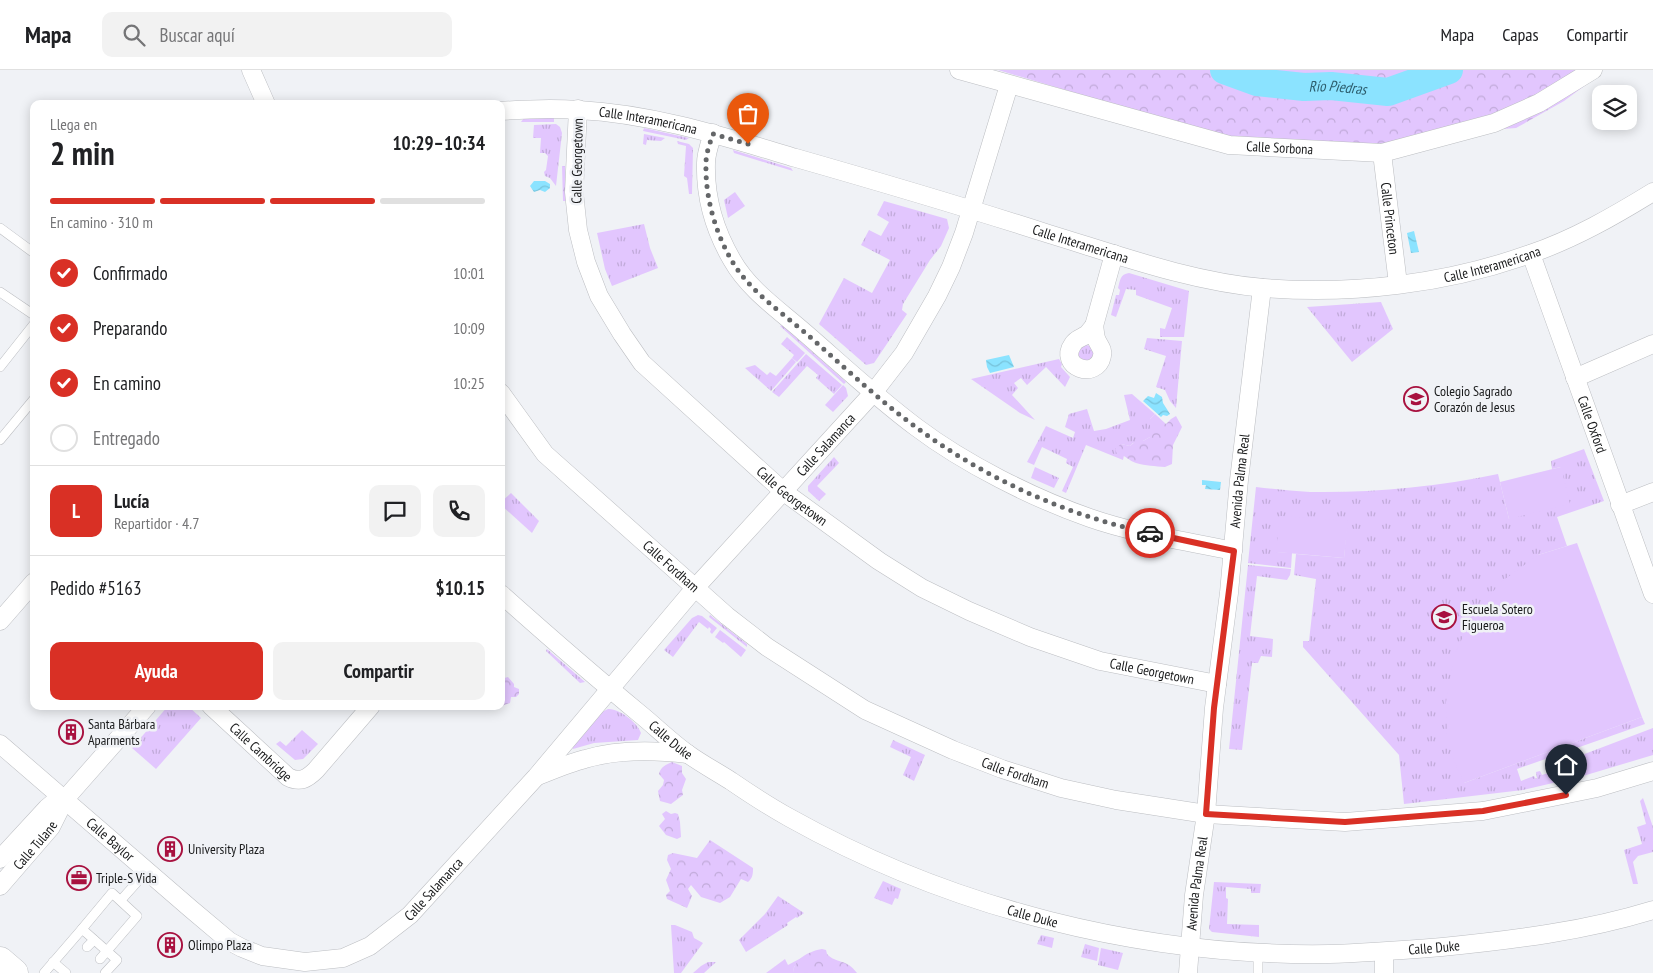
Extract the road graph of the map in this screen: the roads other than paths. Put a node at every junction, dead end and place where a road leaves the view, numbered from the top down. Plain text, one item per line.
1 (251, 70) edge
2 (959, 70) edge
3 (1593, 70) edge
4 (1009, 85) junction
5 (264, 100) edge
6 (505, 110) edge
7 (578, 110) junction
8 (713, 134) junction
9 (1382, 153) junction
10 (1653, 192) edge
11 (971, 209) junction
12 (0, 228) edge
13 (30, 250) edge
14 (1114, 254) junction
15 (1531, 254) junction
16 (1398, 284) junction
17 (1262, 288) junction
18 (1, 295) edge
19 (30, 313) edge
20 (1094, 326) dead end
21 (30, 329) edge
22 (1653, 344) edge
23 (0, 367) edge
24 (1575, 378) junction
25 (873, 393) junction
26 (505, 399) edge
27 (30, 405) edge
28 (0, 440) edge
29 (784, 492) junction
30 (1653, 492) edge
31 (1620, 506) junction
32 (1234, 551) junction
33 (30, 587) edge
34 (695, 588) junction
35 (1653, 594) edge
36 (505, 598) edge
37 (0, 621) edge
38 (1218, 684) junction
39 (609, 689) junction
40 (144, 710) edge
41 (215, 710) edge
42 (368, 710) edge
43 (0, 744) edge
44 (688, 754) junction
45 (1653, 771) edge
46 (536, 777) junction
47 (64, 799) junction
48 (1206, 814) junction
49 (0, 859) edge
50 (147, 871) junction
51 (0, 886) edge
52 (121, 900) junction
53 (1653, 910) edge
54 (82, 929) junction
55 (94, 940) junction
56 (1190, 946) junction
57 (87, 948) dead end
58 (108, 952) junction
59 (1258, 952) junction
60 (1384, 952) junction
61 (100, 959) dead end
62 (0, 961) edge
63 (53, 962) junction
64 (305, 962) joint
65 (67, 970) edge
66 (14, 973) edge
67 (44, 973) edge
68 (106, 973) edge
69 (1188, 973) edge
70 (1258, 973) edge
71 (1384, 973) edge

1 - 5 street
2 - 4 street, Calle Sorbona
3 - 9 street, Calle Sorbona
4 - 9 street, Calle Sorbona
4 - 11 street, Calle Salamanca
6 - 7 street, Calle Interamericana
7 - 8 street, Calle Interamericana
7 - 29 street, Calle Georgetown
8 - 11 street, Calle Interamericana
8 - 25 street
9 - 16 street, Calle Princeton
10 - 15 street, Calle Interamericana
11 - 14 street, Calle Interamericana
11 - 25 street, Calle Salamanca
12 - 13 lane
14 - 17 street, Calle Interamericana
14 - 20 street
15 - 16 street, Calle Interamericana
15 - 24 street, Calle Oxford
16 - 17 street, Calle Interamericana
17 - 32 street, Avenida Palma Real
18 - 19 lane
21 - 23 lane
22 - 24 street
24 - 31 street, Calle Oxford
25 - 29 street, Calle Salamanca
25 - 32 street
26 - 34 street, Calle Fordham
27 - 28 lane
29 - 34 street, Calle Salamanca
29 - 38 street, Calle Georgetown
30 - 31 street
31 - 35 street, Calle Oxford
32 - 38 street, Avenida Palma Real
33 - 37 street
34 - 39 street, Calle Salamanca
34 - 48 street, Calle Fordham
36 - 39 street, Calle Duke
38 - 48 street, Avenida Palma Real
39 - 44 street, Calle Duke
39 - 46 street, Calle Salamanca
40 - 47 street, Calle Tulane
41 - 42 street, Calle Cambridge
43 - 47 street, Calle Baylor
44 - 46 street, Calle Salamanca
44 - 56 street, Calle Duke
45 - 48 street, Calle Fordham
46 - 64 street, Calle Salamanca
47 - 49 street, Calle Tulane
47 - 50 street, Calle Baylor
47 - 51 street, Calle Tulane
48 - 56 street, Avenida Palma Real
50 - 52 lane
50 - 64 street, Calle Baylor
52 - 54 lane
52 - 58 lane
53 - 60 street, Calle Duke
54 - 55 lane
54 - 63 lane
55 - 57 lane
55 - 58 lane
56 - 59 street, Calle Duke
56 - 69 street, Avenida Palma Real
58 - 61 lane
58 - 68 lane
59 - 60 street, Calle Duke
59 - 70 lane
60 - 71 street
62 - 66 main road
63 - 65 lane
63 - 67 lane

